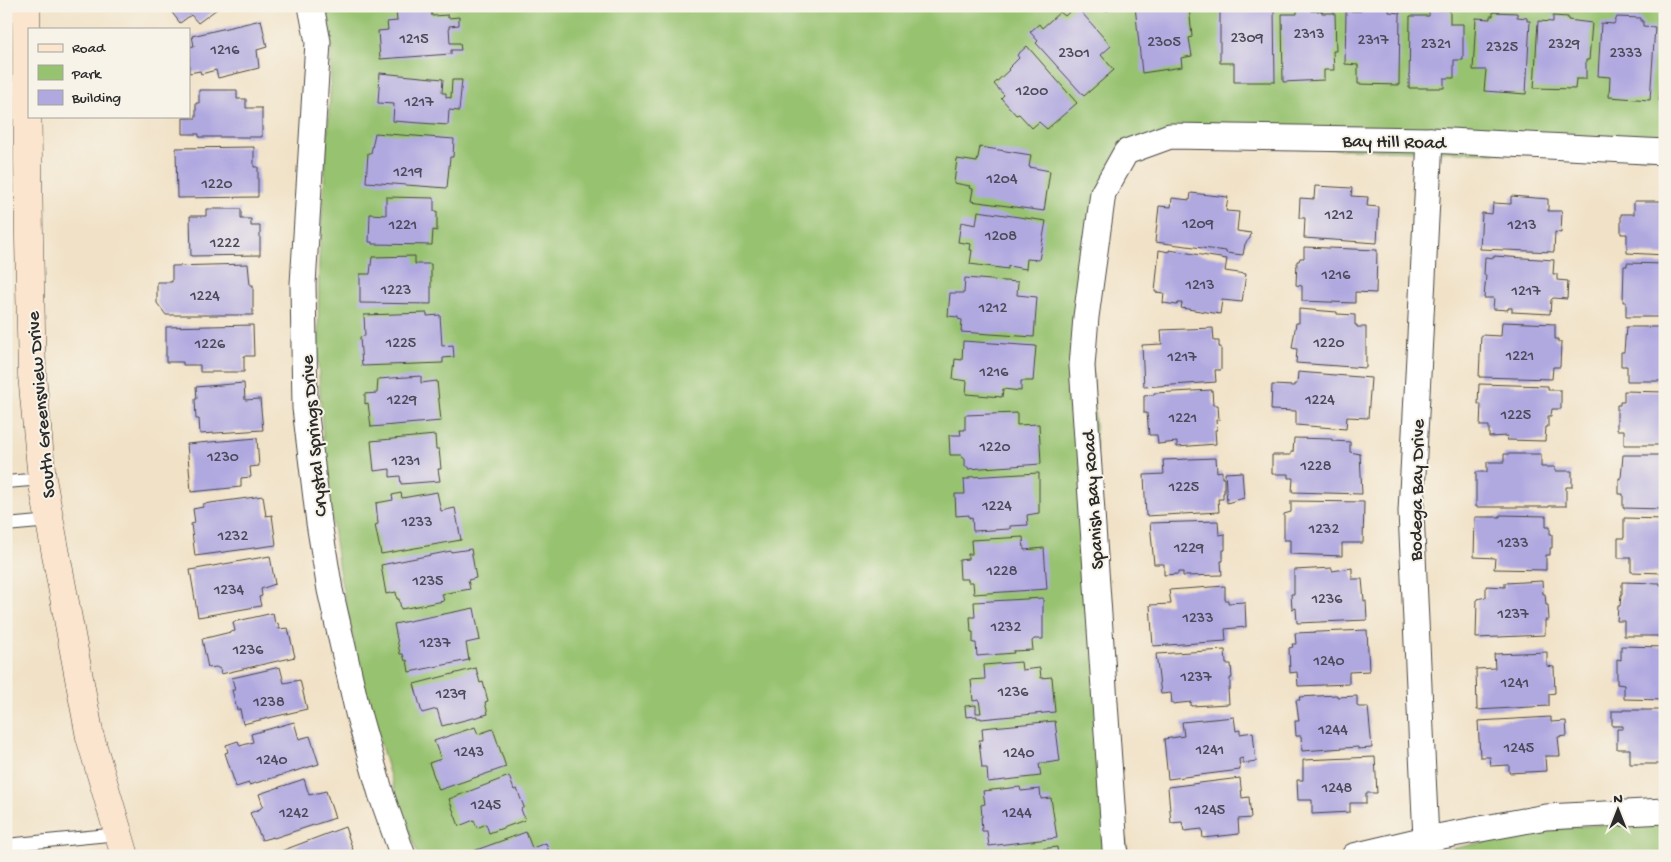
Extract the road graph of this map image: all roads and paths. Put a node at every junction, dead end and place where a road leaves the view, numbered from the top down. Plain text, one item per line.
1 (26, 6) edge
2 (311, 6) edge
3 (1430, 140) junction
4 (1126, 152) joint
5 (1665, 152) edge
6 (42, 479) junction
7 (6, 482) edge
8 (50, 521) junction
9 (6, 525) edge
10 (1665, 811) edge
11 (1426, 839) junction
12 (6, 845) edge
13 (122, 845) edge
14 (404, 856) edge
15 (1117, 856) edge
16 (1354, 856) edge

1 - 6 street, South Greensview Drive
2 - 14 street, Crystal Springs Drive
3 - 4 street, Bay Hill Road
3 - 5 street, Bay Hill Road
3 - 11 street, Bodega Bay Drive
4 - 15 street, Spanish Bay Road
6 - 7 lane
6 - 8 street, South Greensview Drive
8 - 9 lane
8 - 13 street, South Greensview Drive
10 - 11 street
11 - 16 street
12 - 13 lane

